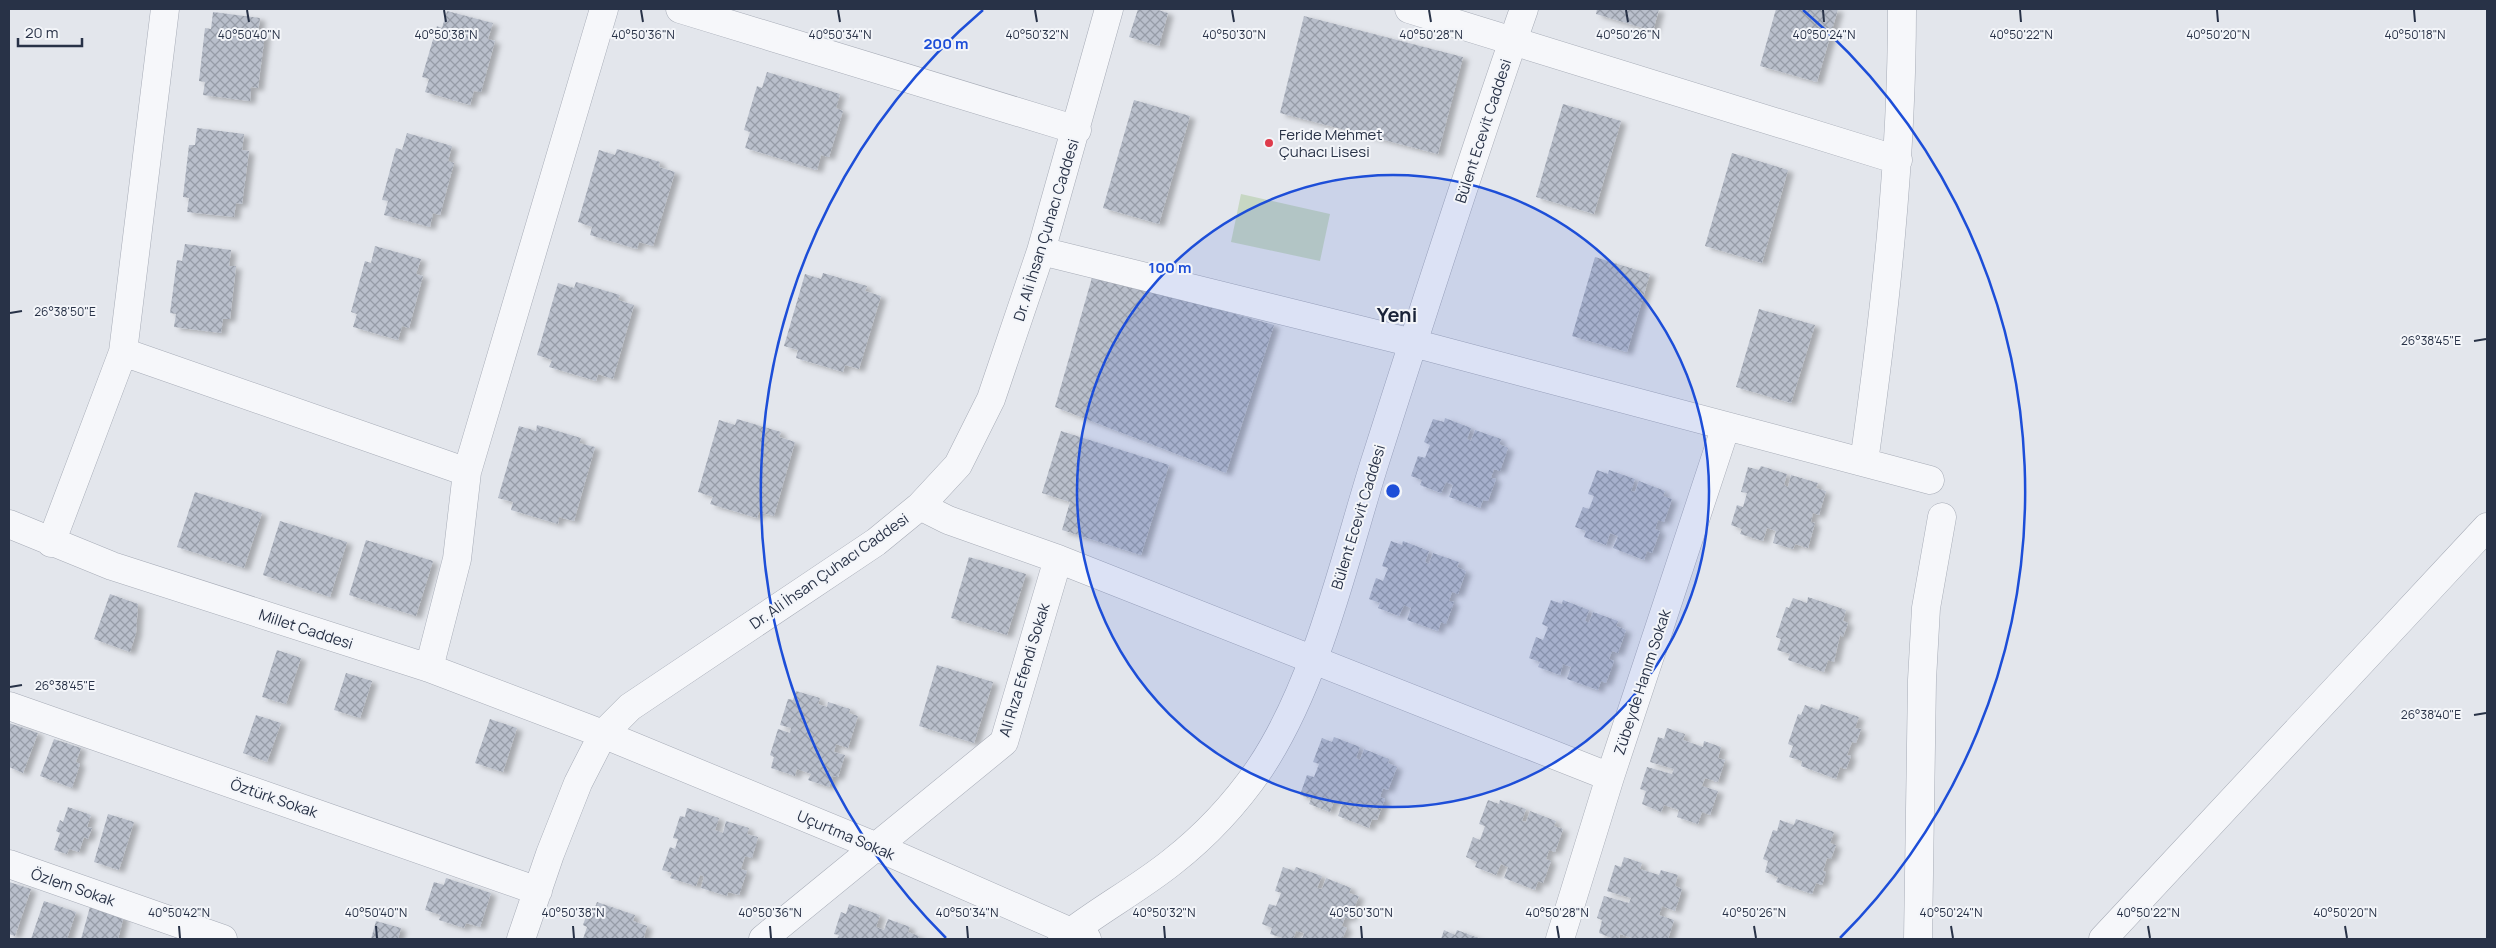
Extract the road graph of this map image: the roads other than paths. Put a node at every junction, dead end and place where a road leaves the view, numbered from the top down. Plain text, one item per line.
1 (165, 9) edge
2 (604, 9) edge
3 (680, 9) edge
4 (1110, 9) edge
5 (1409, 9) edge
6 (1524, 9) edge
7 (1902, 9) edge
8 (1513, 40) junction
9 (1077, 130) junction
10 (1898, 160) junction
11 (1041, 251) junction
12 (1413, 343) junction
13 (123, 352) junction
14 (1726, 426) junction
15 (1864, 462) junction
16 (467, 472) junction
17 (1930, 480) dead end
18 (920, 506) junction
19 (1942, 517) dead end
20 (9, 524) edge
21 (2487, 527) edge
22 (51, 543) junction
23 (1058, 559) junction
24 (1314, 659) junction
25 (429, 668) junction
26 (9, 706) edge
27 (603, 734) junction
28 (1610, 776) junction
29 (877, 847) junction
30 (9, 864) edge
31 (538, 891) junction
32 (1074, 937) edge
33 (223, 939) edge
34 (521, 939) edge
35 (763, 939) edge
36 (1560, 939) edge
37 (1918, 939) edge
38 (2103, 939) edge

1 - 13 street
2 - 16 street
3 - 9 street
4 - 9 street, Dr. Ali İhsan Çuhacı Caddesi
5 - 8 street
6 - 8 street, Bülent Ecevit Caddesi
7 - 10 street
8 - 10 street
8 - 12 street, Bülent Ecevit Caddesi
9 - 11 street, Dr. Ali İhsan Çuhacı Caddesi
10 - 15 street
11 - 12 street
11 - 18 street, Dr. Ali İhsan Çuhacı Caddesi
12 - 14 street
12 - 24 street, Bülent Ecevit Caddesi
13 - 16 street
13 - 22 street
14 - 15 street
14 - 28 street, Zübeyde Hanım Sokak
15 - 17 street
16 - 25 street
18 - 23 street
18 - 27 street, Dr. Ali İhsan Çuhacı Caddesi
19 - 37 street
20 - 22 street, Millet Caddesi
21 - 38 street
22 - 25 street, Millet Caddesi
23 - 24 street
23 - 29 street, Ali Rıza Efendi Sokak
24 - 28 street
24 - 32 street, Bülent Ecevit Caddesi
25 - 27 street, Millet Caddesi
26 - 31 street, Öztürk Sokak
27 - 29 street, Uçurtma Sokak
27 - 31 street, Dr. Ali İhsan Çuhacı Caddesi
28 - 36 street, Zübeyde Hanım Sokak
29 - 32 street, Uçurtma Sokak
29 - 35 street, Ali Rıza Efendi Sokak
30 - 33 street, Özlem Sokak
31 - 34 street, Dr. Ali İhsan Çuhacı Caddesi

